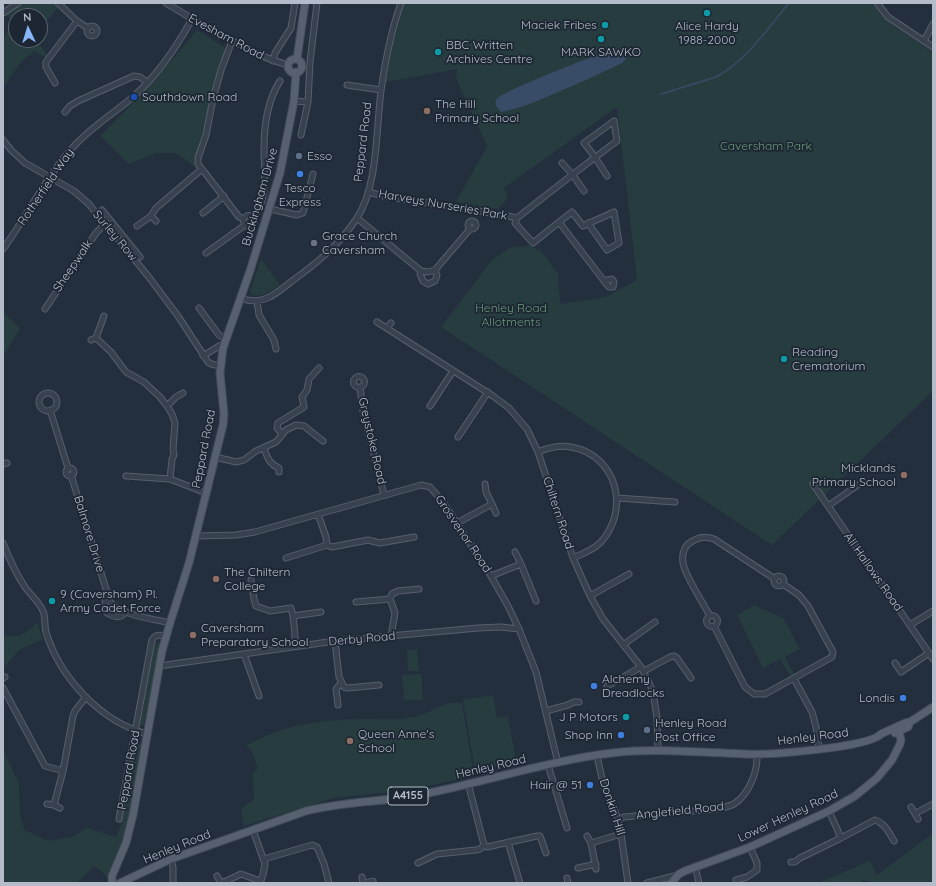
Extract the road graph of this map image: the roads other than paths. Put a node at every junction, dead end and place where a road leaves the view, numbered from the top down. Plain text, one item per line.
1 (18, 3) edge
2 (58, 3) edge
3 (295, 3) edge
4 (305, 3) edge
5 (317, 3) edge
6 (401, 3) edge
7 (877, 3) edge
8 (168, 4) edge
9 (3, 13) edge
10 (192, 19) junction
11 (77, 21) junction
12 (933, 24) edge
13 (88, 28) dead end
14 (232, 41) junction
15 (924, 42) junction
16 (933, 47) edge
17 (297, 59) junction
18 (274, 61) junction
19 (289, 65) junction
20 (296, 72) junction
21 (280, 81) dead end
22 (55, 83) dead end
23 (148, 83) junction
24 (347, 85) dead end
25 (381, 90) junction
26 (294, 101) junction
27 (308, 102) junction
28 (65, 112) dead end
29 (301, 135) dead end
30 (3, 140) edge
31 (595, 157) junction
32 (562, 164) dead end
33 (202, 169) junction
34 (313, 174) dead end
35 (572, 174) junction
36 (607, 176) dead end
37 (50, 178) junction
38 (584, 191) dead end
39 (368, 192) junction
40 (224, 196) junction
41 (270, 209) junction
42 (102, 210) dead end
43 (203, 213) dead end
44 (151, 216) junction
45 (253, 218) junction
46 (357, 218) junction
47 (517, 218) junction
48 (156, 221) dead end
49 (112, 222) junction
50 (244, 222) junction
51 (559, 222) junction
52 (588, 223) junction
53 (105, 226) junction
54 (137, 226) dead end
55 (470, 228) dead end
56 (3, 249) edge
57 (206, 253) dead end
58 (140, 257) dead end
59 (435, 270) junction
60 (421, 271) junction
61 (604, 281) dead end
62 (241, 298) junction
63 (256, 301) junction
64 (199, 308) dead end
65 (45, 309) dead end
66 (104, 316) dead end
67 (377, 322) dead end
68 (391, 323) dead end
69 (387, 328) junction
70 (96, 338) junction
71 (91, 340) dead end
72 (225, 342) junction
73 (276, 349) dead end
74 (203, 356) junction
75 (220, 366) junction
76 (319, 368) dead end
77 (453, 371) junction
78 (360, 388) dead end
79 (488, 392) junction
80 (183, 393) dead end
81 (167, 406) junction
82 (430, 406) dead end
83 (50, 410) dead end
84 (282, 434) junction
85 (458, 437) dead end
86 (323, 441) dead end
87 (264, 448) junction
88 (538, 452) junction
89 (215, 457) junction
90 (279, 472) dead end
91 (126, 476) dead end
92 (170, 479) junction
93 (485, 484) dead end
94 (813, 484) dead end
95 (858, 485) dead end
96 (206, 493) junction
97 (384, 495) junction
98 (617, 498) junction
99 (675, 502) dead end
100 (492, 504) junction
101 (828, 506) junction
102 (496, 513) dead end
103 (318, 514) junction
104 (457, 523) junction
105 (197, 536) junction
106 (414, 537) dead end
107 (3, 543) edge
108 (327, 545) junction
109 (515, 552) dead end
110 (286, 558) dead end
111 (573, 558) junction
112 (521, 564) junction
113 (629, 574) dead end
114 (491, 576) junction
115 (251, 580) dead end
116 (419, 589) dead end
117 (108, 593) junction
118 (590, 596) junction
119 (390, 599) junction
120 (536, 601) dead end
121 (356, 602) dead end
122 (933, 611) edge
123 (126, 612) junction
124 (321, 612) dead end
125 (293, 616) junction
126 (655, 622) dead end
127 (170, 623) junction
128 (910, 625) junction
129 (519, 629) junction
130 (166, 636) junction
131 (391, 636) junction
132 (335, 641) junction
133 (296, 646) junction
134 (623, 646) junction
135 (929, 653) junction
136 (244, 654) junction
137 (933, 659) edge
138 (895, 663) dead end
139 (159, 666) junction
140 (643, 669) junction
141 (691, 678) dead end
142 (794, 679) junction
143 (341, 683) junction
144 (379, 686) dead end
145 (607, 686) dead end
146 (3, 688) edge
147 (259, 696) dead end
148 (86, 697) junction
149 (579, 702) dead end
150 (338, 705) dead end
151 (933, 707) edge
152 (546, 711) junction
153 (135, 730) junction
154 (895, 732) junction
155 (147, 734) junction
156 (819, 749) junction
157 (658, 750) junction
158 (757, 754) junction
159 (597, 756) junction
160 (558, 763) junction
161 (548, 765) junction
162 (63, 771) junction
163 (468, 783) junction
164 (47, 804) dead end
165 (933, 804) edge
166 (54, 805) junction
167 (911, 807) dead end
168 (60, 808) dead end
169 (830, 811) junction
170 (916, 814) junction
171 (119, 819) dead end
172 (618, 819) junction
173 (918, 819) dead end
174 (567, 828) dead end
175 (253, 830) junction
176 (621, 834) junction
177 (587, 836) dead end
178 (841, 838) junction
179 (894, 841) dead end
180 (508, 842) junction
181 (591, 843) junction
182 (484, 845) junction
183 (750, 847) junction
184 (546, 853) dead end
185 (420, 855) dead end
186 (171, 859) junction
187 (264, 859) junction
188 (791, 862) dead end
189 (695, 866) junction
190 (578, 868) dead end
191 (679, 874) junction
192 (217, 876) dead end
193 (362, 877) dead end
194 (736, 880) dead end
195 (373, 881) dead end
196 (260, 882) edge
197 (113, 883) edge
198 (120, 883) edge
199 (173, 883) edge
200 (222, 883) edge
201 (329, 883) edge
202 (364, 883) edge
203 (520, 883) edge
204 (628, 883) edge
205 (647, 883) edge
206 (671, 883) edge
207 (699, 883) edge

1 - 9 street
2 - 11 street
3 - 18 street
4 - 17 main road
5 - 27 street
6 - 25 street, Peppard Road
7 - 15 street
8 - 10 street, Evesham Road
10 - 14 street, Evesham Road
10 - 23 street
11 - 13 street
11 - 22 street
12 - 15 street
14 - 18 street, Evesham Road
14 - 33 street
15 - 16 street
17 - 19 main road
17 - 20 main road
18 - 19 street, Evesham Road
19 - 20 main road
20 - 26 main road, Buckingham Drive
21 - 45 street, Buckingham Drive
23 - 28 street
23 - 37 street, Rotherfield Way
24 - 25 street
25 - 39 street, Peppard Road
26 - 27 street
26 - 41 main road, Buckingham Drive
27 - 29 street
30 - 37 street, Surley Row
31 - 31 street, Harveys Nurseries Park
31 - 35 street, Harveys Nurseries Park
31 - 36 street, Harveys Nurseries Park
32 - 35 street
33 - 40 street
33 - 44 street
34 - 41 street
35 - 38 street
35 - 47 street, Harveys Nurseries Park
37 - 53 street, Surley Row
37 - 56 street, Rotherfield Way
39 - 46 street, Peppard Road
39 - 47 street, Harveys Nurseries Park
40 - 43 street
40 - 50 street
41 - 62 main road, Buckingham Drive
42 - 49 street
44 - 48 street
44 - 54 street
45 - 50 street
45 - 50 street
46 - 60 street
46 - 63 street, Peppard Road
47 - 51 street, Harveys Nurseries Park
49 - 53 street, Sheepwalk
49 - 58 street
50 - 57 street
51 - 52 street, Harveys Nurseries Park
51 - 61 street
52 - 52 street, Harveys Nurseries Park
53 - 65 street, Sheepwalk
53 - 74 street, Surley Row
55 - 59 street
59 - 60 street
59 - 60 street
62 - 63 street
62 - 72 main road, Peppard Road
63 - 73 street
64 - 72 street
66 - 70 street
67 - 69 street, Chiltern Road
68 - 69 street
69 - 77 street, Chiltern Road
70 - 71 street
70 - 81 street
72 - 74 street
72 - 75 main road, Peppard Road
74 - 75 street, Surley Row
75 - 89 main road, Peppard Road
76 - 84 street
77 - 79 street, Chiltern Road
77 - 82 street
78 - 97 street, Greystoke Road
79 - 85 street
79 - 88 street, Chiltern Road
80 - 81 street
81 - 92 street
83 - 117 street, Balmore Drive
84 - 86 street
84 - 87 street
87 - 89 street
87 - 90 street
88 - 98 street
88 - 111 street, Chiltern Road
89 - 96 main road, Peppard Road
91 - 92 street
92 - 96 street
93 - 100 street
94 - 101 street, All Hallows Road
95 - 101 street
96 - 105 main road, Peppard Road
97 - 103 street, Grosvenor Road
97 - 104 street, Grosvenor Road
98 - 99 street
98 - 111 street
100 - 102 street
100 - 104 street
101 - 128 street, All Hallows Road
103 - 105 street, Grosvenor Road
103 - 108 street
104 - 114 street, Grosvenor Road
105 - 127 main road, Peppard Road
106 - 108 street
107 - 148 street
108 - 110 street
109 - 112 street
111 - 118 street, Chiltern Road
112 - 114 street
112 - 120 street
113 - 118 street
114 - 129 street, Grosvenor Road
115 - 125 street
116 - 119 street
117 - 123 street, Balmore Drive
117 - 123 street, Balmore Drive
118 - 134 street, Chiltern Road
119 - 121 street
119 - 131 street
122 - 128 street
123 - 127 street, Balmore Drive
124 - 125 street
125 - 133 street
126 - 134 street
127 - 130 main road, Peppard Road
128 - 135 street, All Hallows Road
129 - 131 street, Derby Road
129 - 152 street, Grosvenor Road
130 - 139 main road, Peppard Road
130 - 153 street, Peppard Road
131 - 132 street, Derby Road
132 - 133 street, Derby Road
132 - 143 street
133 - 136 street, Derby Road
134 - 140 street, Chiltern Road
135 - 137 street, All Hallows Road
135 - 138 street
136 - 139 street, Derby Road
136 - 147 street
139 - 155 main road, Peppard Road
140 - 141 street
140 - 145 street
140 - 157 street, Chiltern Road
142 - 142 street
142 - 156 street
143 - 144 street
143 - 150 street
146 - 162 street
148 - 153 street
148 - 162 street
149 - 152 street
151 - 154 main road, Henley Road / A4155
152 - 160 street, Grosvenor Road
153 - 155 street
153 - 171 street, Peppard Road
154 - 156 main road, Henley Road / A4155
154 - 169 main road, Lower Henley Road
155 - 197 main road, Peppard Road
156 - 158 main road, Henley Road / A4155
157 - 158 main road, Henley Road / A4155
157 - 159 main road, Henley Road / A4155
158 - 172 street, Anglefield Road
159 - 160 main road, Henley Road / A4155
159 - 172 street, Donkin Hill
160 - 161 main road, Henley Road / A4155
161 - 163 main road, Henley Road / A4155
161 - 174 street
162 - 166 street
163 - 175 main road, Henley Road / A4155
163 - 182 street
164 - 166 street
165 - 170 street
166 - 168 street
167 - 170 street
169 - 178 street
169 - 183 main road, Lower Henley Road
170 - 173 street
172 - 176 street, Donkin Hill
175 - 186 main road, Henley Road / A4155
175 - 187 street
176 - 181 street
176 - 204 street, Donkin Hill
177 - 181 street
178 - 179 street
178 - 188 street
180 - 182 street
180 - 184 street
180 - 203 street
181 - 190 street
182 - 185 street
183 - 189 main road, Lower Henley Road
183 - 194 street
186 - 198 main road, Henley Road / A4155
186 - 199 street
187 - 196 street
187 - 201 street
189 - 191 main road, Lower Henley Road
189 - 207 street
191 - 205 street
191 - 206 main road, Lower Henley Road
192 - 200 street
193 - 202 street
195 - 202 street
196 - 200 street

